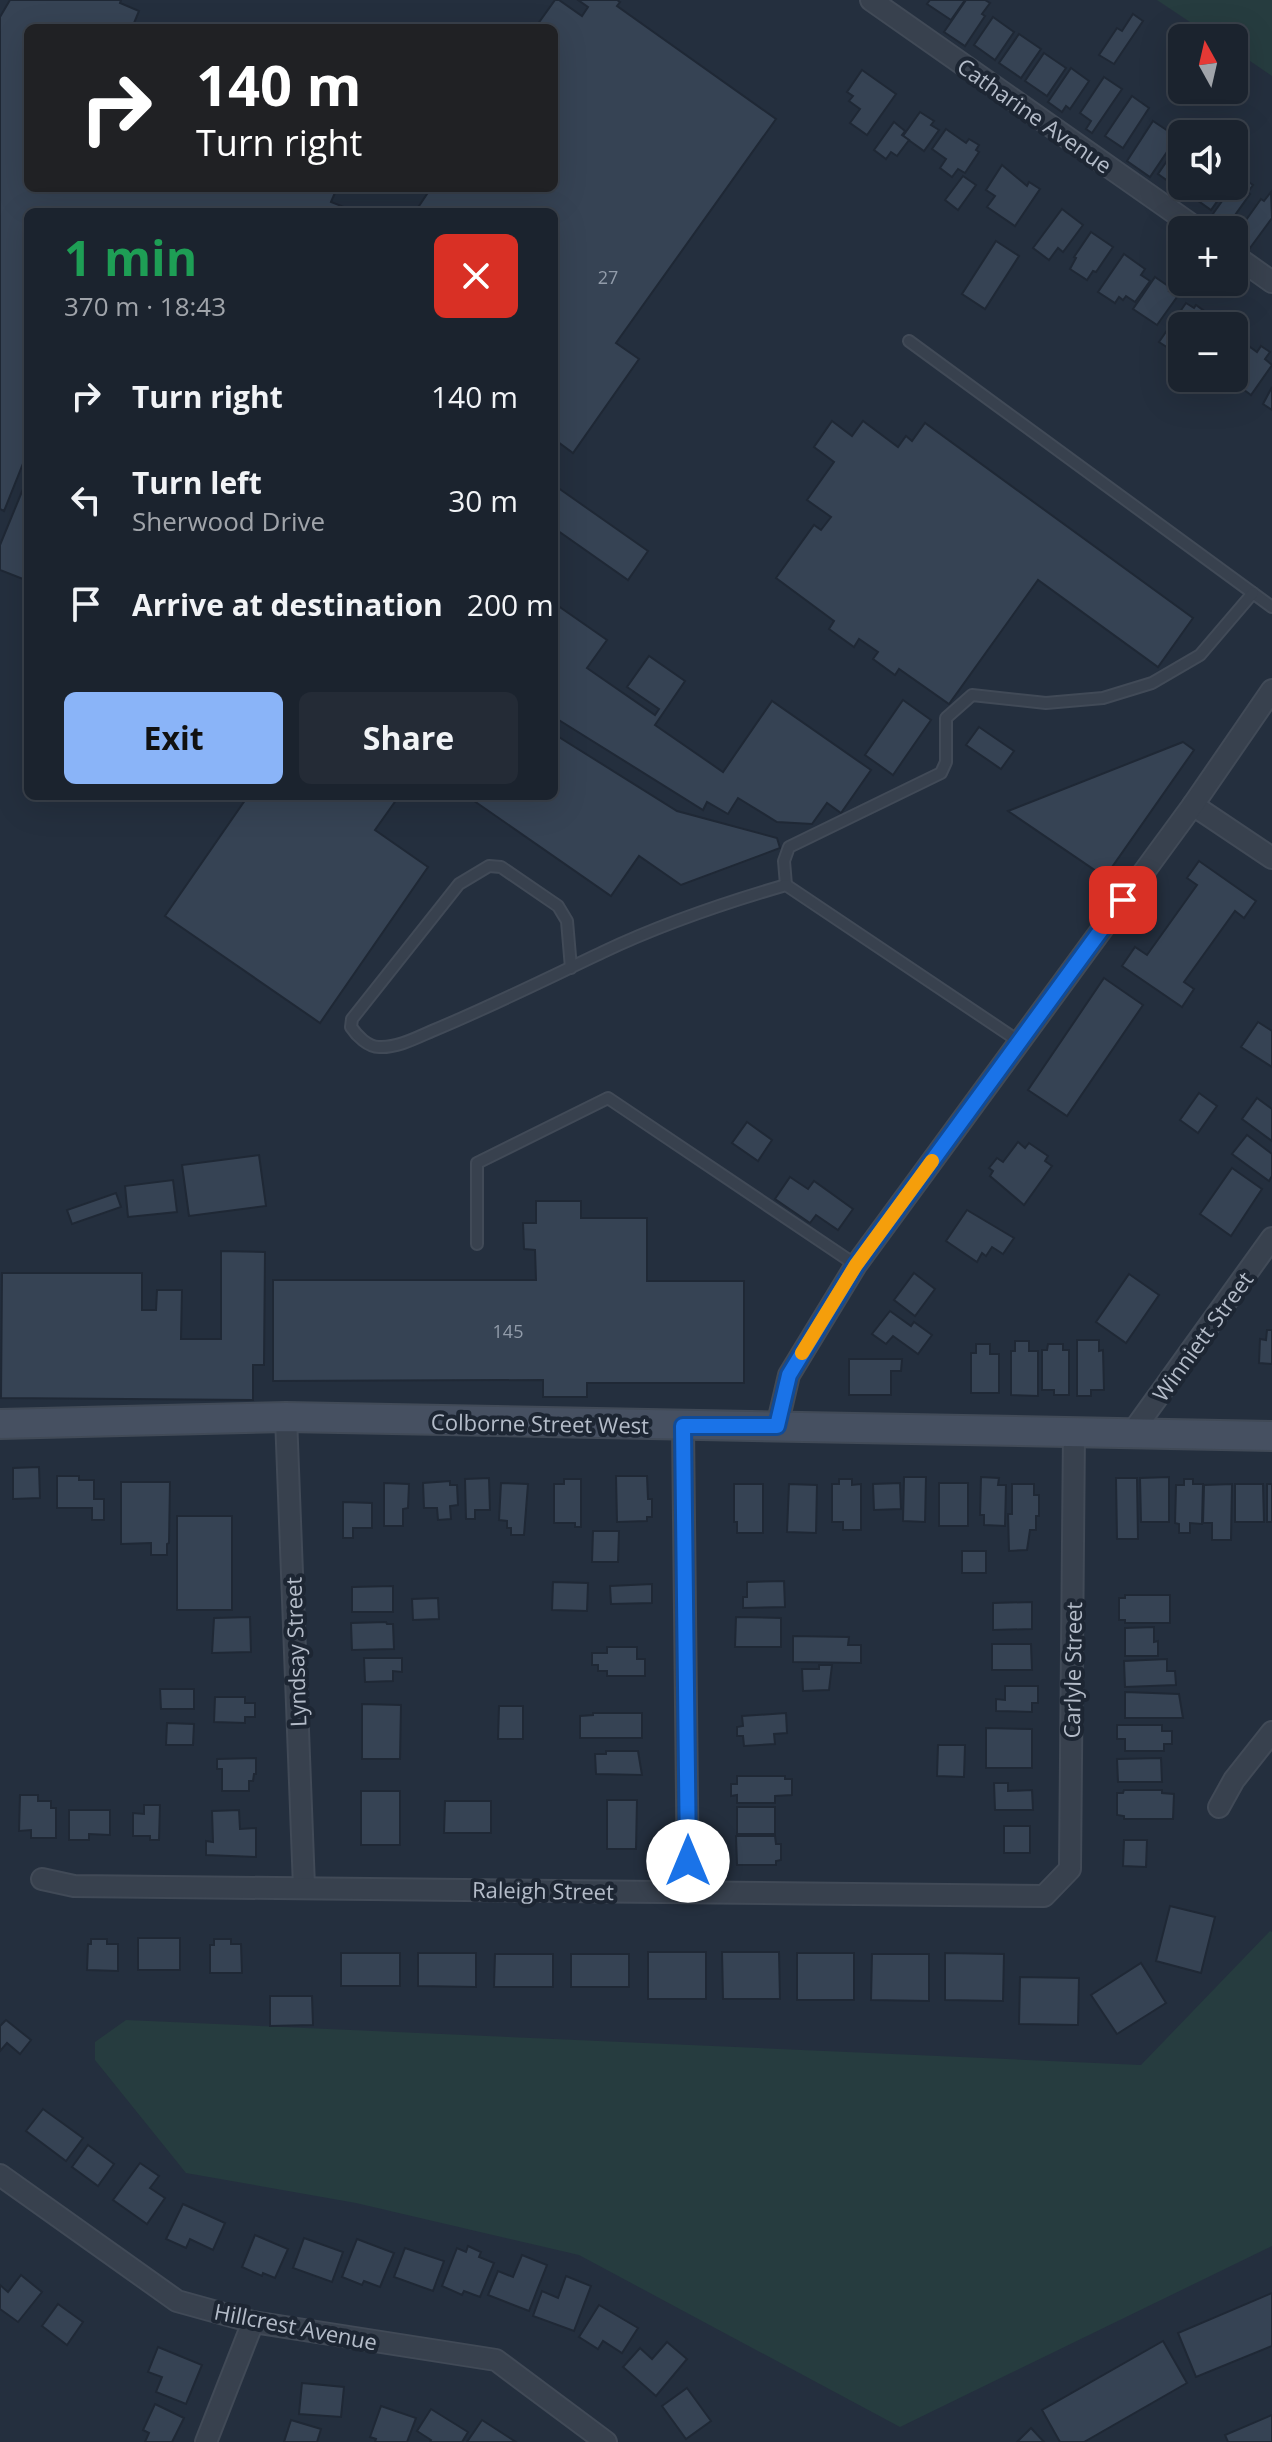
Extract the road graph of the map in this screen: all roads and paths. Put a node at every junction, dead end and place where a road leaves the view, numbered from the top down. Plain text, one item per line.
1 (871, 0) edge
2 (1179, 216) edge
3 (1248, 265) edge
4 (1272, 282) edge
5 (909, 341) dead end
6 (1253, 593) junction
7 (1272, 607) edge
8 (1272, 690) edge
9 (1193, 805) junction
10 (1272, 858) edge
11 (786, 885) junction
12 (571, 968) junction
13 (1020, 1042) junction
14 (1272, 1238) edge
15 (477, 1244) dead end
16 (856, 1265) junction
17 (286, 1417) junction
18 (0, 1424) edge
19 (683, 1426) junction
20 (777, 1426) junction
21 (1074, 1433) junction
22 (1131, 1434) junction
23 (1272, 1436) edge
24 (1272, 1732) edge
25 (1219, 1807) dead end
26 (42, 1879) dead end
27 (304, 1887) junction
28 (688, 1892) junction
29 (1044, 1896) joint
30 (0, 2175) edge
31 (253, 2322) junction
32 (206, 2442) edge
33 (606, 2442) edge

1 - 2 street, Catharine Avenue
3 - 4 street
5 - 6 lane
6 - 7 lane
6 - 11 lane
8 - 9 street
9 - 10 street
9 - 13 street
11 - 12 lane
11 - 13 lane
12 - 12 lane
13 - 16 street
14 - 22 street, Winniett Street
15 - 16 lane
16 - 20 street
17 - 18 main road, Colborne Street West
17 - 19 main road, Colborne Street West
17 - 27 street, Lyndsay Street
19 - 20 main road, Colborne Street West
19 - 28 street
20 - 21 main road, Colborne Street West
21 - 22 main road, Colborne Street West
21 - 29 street, Carlyle Street
22 - 23 main road, Colborne Street West
24 - 25 street
26 - 27 street, Raleigh Street
27 - 28 street, Raleigh Street
28 - 29 street, Raleigh Street
30 - 31 street, Hillcrest Avenue
31 - 32 street
31 - 33 street, Hillcrest Avenue

